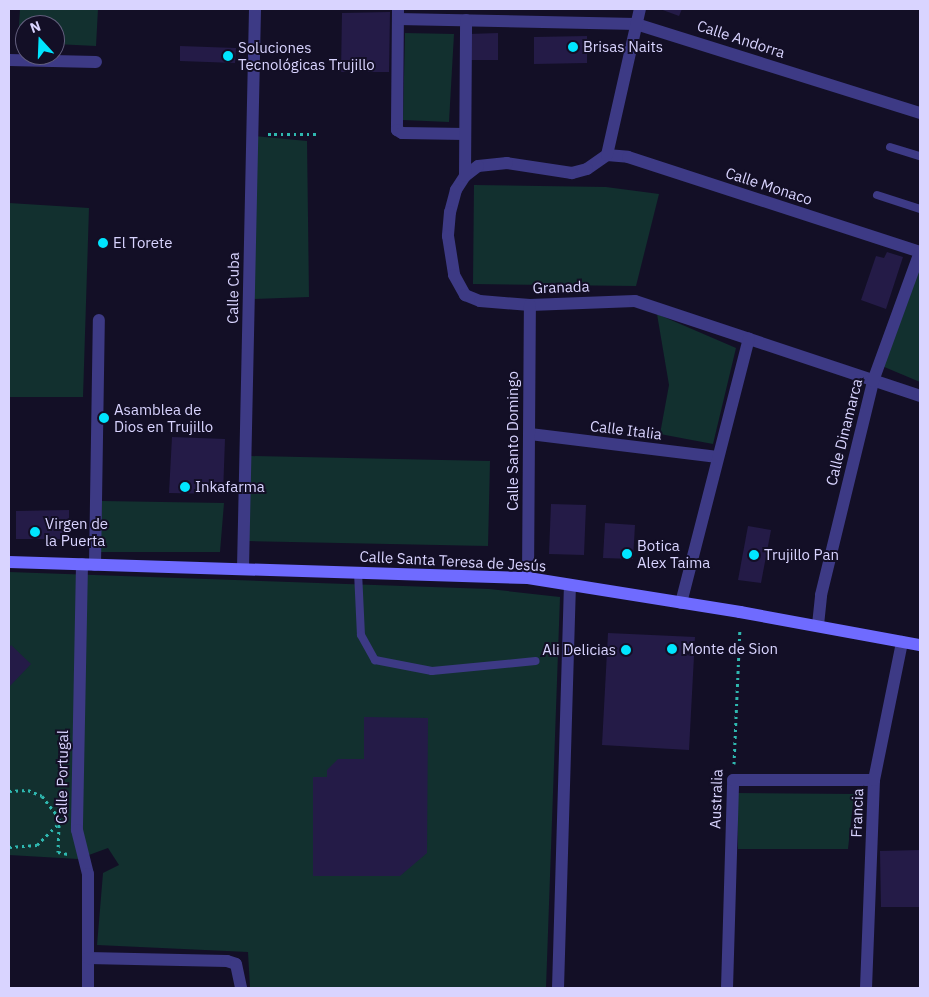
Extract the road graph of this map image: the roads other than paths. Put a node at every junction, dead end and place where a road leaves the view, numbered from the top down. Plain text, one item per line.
1 (256, 9) edge
2 (640, 9) edge
3 (398, 14) edge
4 (466, 20) junction
5 (636, 24) junction
6 (9, 60) edge
7 (96, 62) dead end
8 (920, 113) edge
9 (465, 134) junction
10 (890, 147) dead end
11 (607, 155) junction
12 (920, 156) edge
13 (465, 176) junction
14 (877, 195) dead end
15 (920, 209) edge
16 (920, 252) edge
17 (530, 304) junction
18 (99, 320) dead end
19 (749, 339) junction
20 (873, 381) junction
21 (920, 396) edge
22 (530, 434) junction
23 (718, 457) junction
24 (9, 562) edge
25 (89, 565) junction
26 (243, 568) junction
27 (358, 572) junction
28 (528, 578) junction
29 (570, 586) junction
30 (681, 603) junction
31 (818, 626) junction
32 (902, 642) junction
33 (920, 645) edge
34 (536, 661) dead end
35 (874, 780) junction
36 (88, 958) junction
37 (88, 988) edge
38 (241, 988) edge
39 (558, 988) edge
40 (727, 988) edge
41 (866, 988) edge

1 - 26 street, Calle Cuba
2 - 5 street
3 - 4 street, Calle Andorra
3 - 9 street
4 - 5 street, Calle Andorra
4 - 9 street
5 - 8 street, Calle Andorra
5 - 11 street
6 - 7 street
9 - 13 street
10 - 12 lane
11 - 13 street
11 - 16 street, Calle Monaco
13 - 17 street, Granada
14 - 15 lane
16 - 20 street, Calle Dinamarca
17 - 19 street, Granada
17 - 22 street, Calle Santo Domingo
18 - 25 street, Calle Portugal
19 - 20 street, Granada
19 - 23 street
20 - 21 street, Granada
20 - 31 street, Calle Dinamarca
22 - 23 street, Calle Italia
22 - 28 street, Calle Santo Domingo
23 - 30 street
24 - 25 street, Calle Santa Teresa de Jesús
25 - 26 street, Calle Santa Teresa de Jesús
25 - 36 street, Calle Portugal
26 - 27 street, Calle Santa Teresa de Jesús
27 - 28 street, Calle Santa Teresa de Jesús
27 - 34 lane
28 - 29 street, Calle Santa Teresa de Jesús
29 - 30 street, Calle Santa Teresa de Jesús
29 - 39 street
30 - 31 street, Calle Santa Teresa de Jesús
31 - 32 street, Calle Santa Teresa de Jesús
32 - 33 street, Calle Santa Teresa de Jesús
32 - 35 street, Francia
35 - 40 street, Australia
35 - 41 street, Francia
36 - 37 street, Calle Portugal
36 - 38 street

